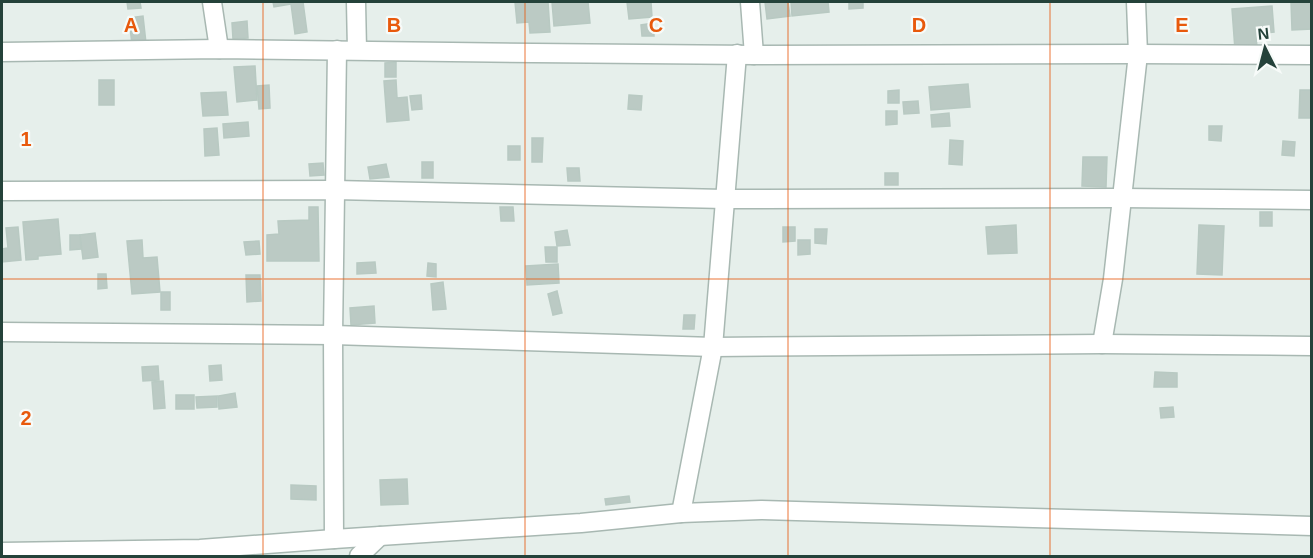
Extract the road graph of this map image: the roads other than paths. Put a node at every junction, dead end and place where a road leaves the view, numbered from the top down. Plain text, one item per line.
1 (212, 2) edge
2 (356, 2) edge
3 (750, 2) edge
4 (1136, 2) edge
5 (219, 49) junction
6 (337, 50) junction
7 (357, 50) junction
8 (2, 52) edge
9 (746, 54) junction
10 (1138, 54) junction
11 (1311, 55) edge
12 (335, 190) junction
13 (2, 191) edge
14 (1122, 198) junction
15 (724, 199) junction
16 (1311, 200) edge
17 (2, 332) edge
18 (333, 335) junction
19 (1102, 344) junction
20 (1311, 346) edge
21 (712, 347) junction
22 (681, 513) junction
23 (1311, 526) edge
24 (380, 536) junction
25 (334, 539) junction
26 (2, 552) edge
27 (359, 556) edge

1 - 5 street
2 - 7 street
3 - 9 street
4 - 10 street
5 - 6 street
5 - 8 street
6 - 7 street
6 - 12 street
7 - 9 street
9 - 10 street
9 - 15 street
10 - 11 street
10 - 14 street
12 - 13 street
12 - 15 street
12 - 18 street
14 - 15 street
14 - 16 street
14 - 19 street
15 - 21 street
17 - 18 street
18 - 21 street
18 - 25 street
19 - 20 street
19 - 21 street
21 - 22 street
22 - 23 street
22 - 24 street
24 - 25 street
24 - 27 street
25 - 26 street

